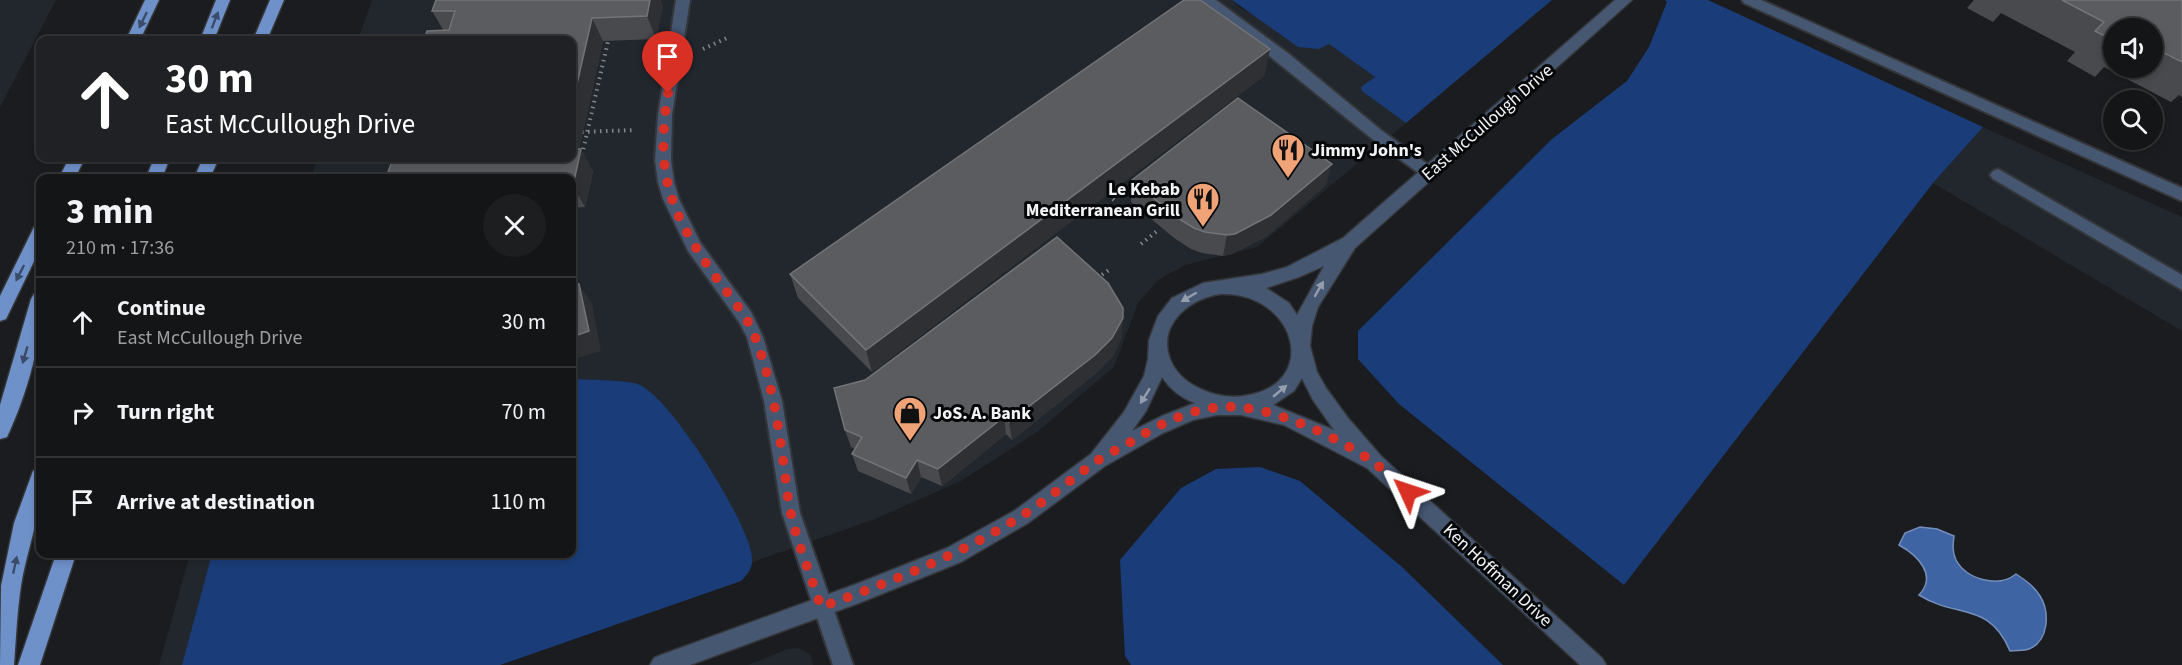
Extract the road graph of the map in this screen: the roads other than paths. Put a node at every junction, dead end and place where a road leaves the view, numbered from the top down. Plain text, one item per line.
1 (152, 0) edge
2 (223, 0) edge
3 (277, 0) edge
4 (287, 0) edge
5 (683, 0) edge
6 (1207, 0) edge
7 (1625, 0) edge
8 (1749, 0) edge
9 (263, 33) edge
10 (135, 36) edge
11 (209, 36) edge
12 (1429, 173) junction
13 (1998, 176) dead end
14 (2182, 195) edge
15 (36, 240) edge
16 (1349, 243) junction
17 (2182, 284) edge
18 (1230, 286) junction
19 (0, 314) edge
20 (36, 314) edge
21 (1160, 340) junction
22 (1301, 344) junction
23 (1235, 406) junction
24 (0, 431) edge
25 (1098, 460) junction
26 (1374, 462) junction
27 (36, 488) edge
28 (65, 558) edge
29 (821, 607) junction
30 (3, 665) edge
31 (29, 665) edge
32 (661, 665) edge
33 (843, 665) edge
34 (1595, 665) edge

1 -> 10 main road
11 -> 2 main road
3 - 9 main road
4 - 9 main road
5 - 29 lane
6 - 12 lane
7 - 12 street, East McCullough Drive
8 - 14 lane
12 - 16 street, East McCullough Drive
13 - 17 lane
15 -> 19 main road
16 - 18 street, East McCullough Drive
22 -> 16 street, East McCullough Drive
18 -> 21 street, East McCullough Drive
18 - 22 street, East McCullough Drive
20 -> 24 main road
21 - 23 street, East McCullough Drive
21 -> 25 street, East McCullough Drive
23 -> 22 street, East McCullough Drive
22 - 26 street, Ken Hoffman Drive
23 - 25 street, East McCullough Drive
23 - 26 street, Ken Hoffman Drive
25 - 29 street, East McCullough Drive
26 - 34 street, Ken Hoffman Drive
30 -> 27 main road
28 - 31 main road
29 - 32 street, East McCullough Drive
29 - 33 lane

